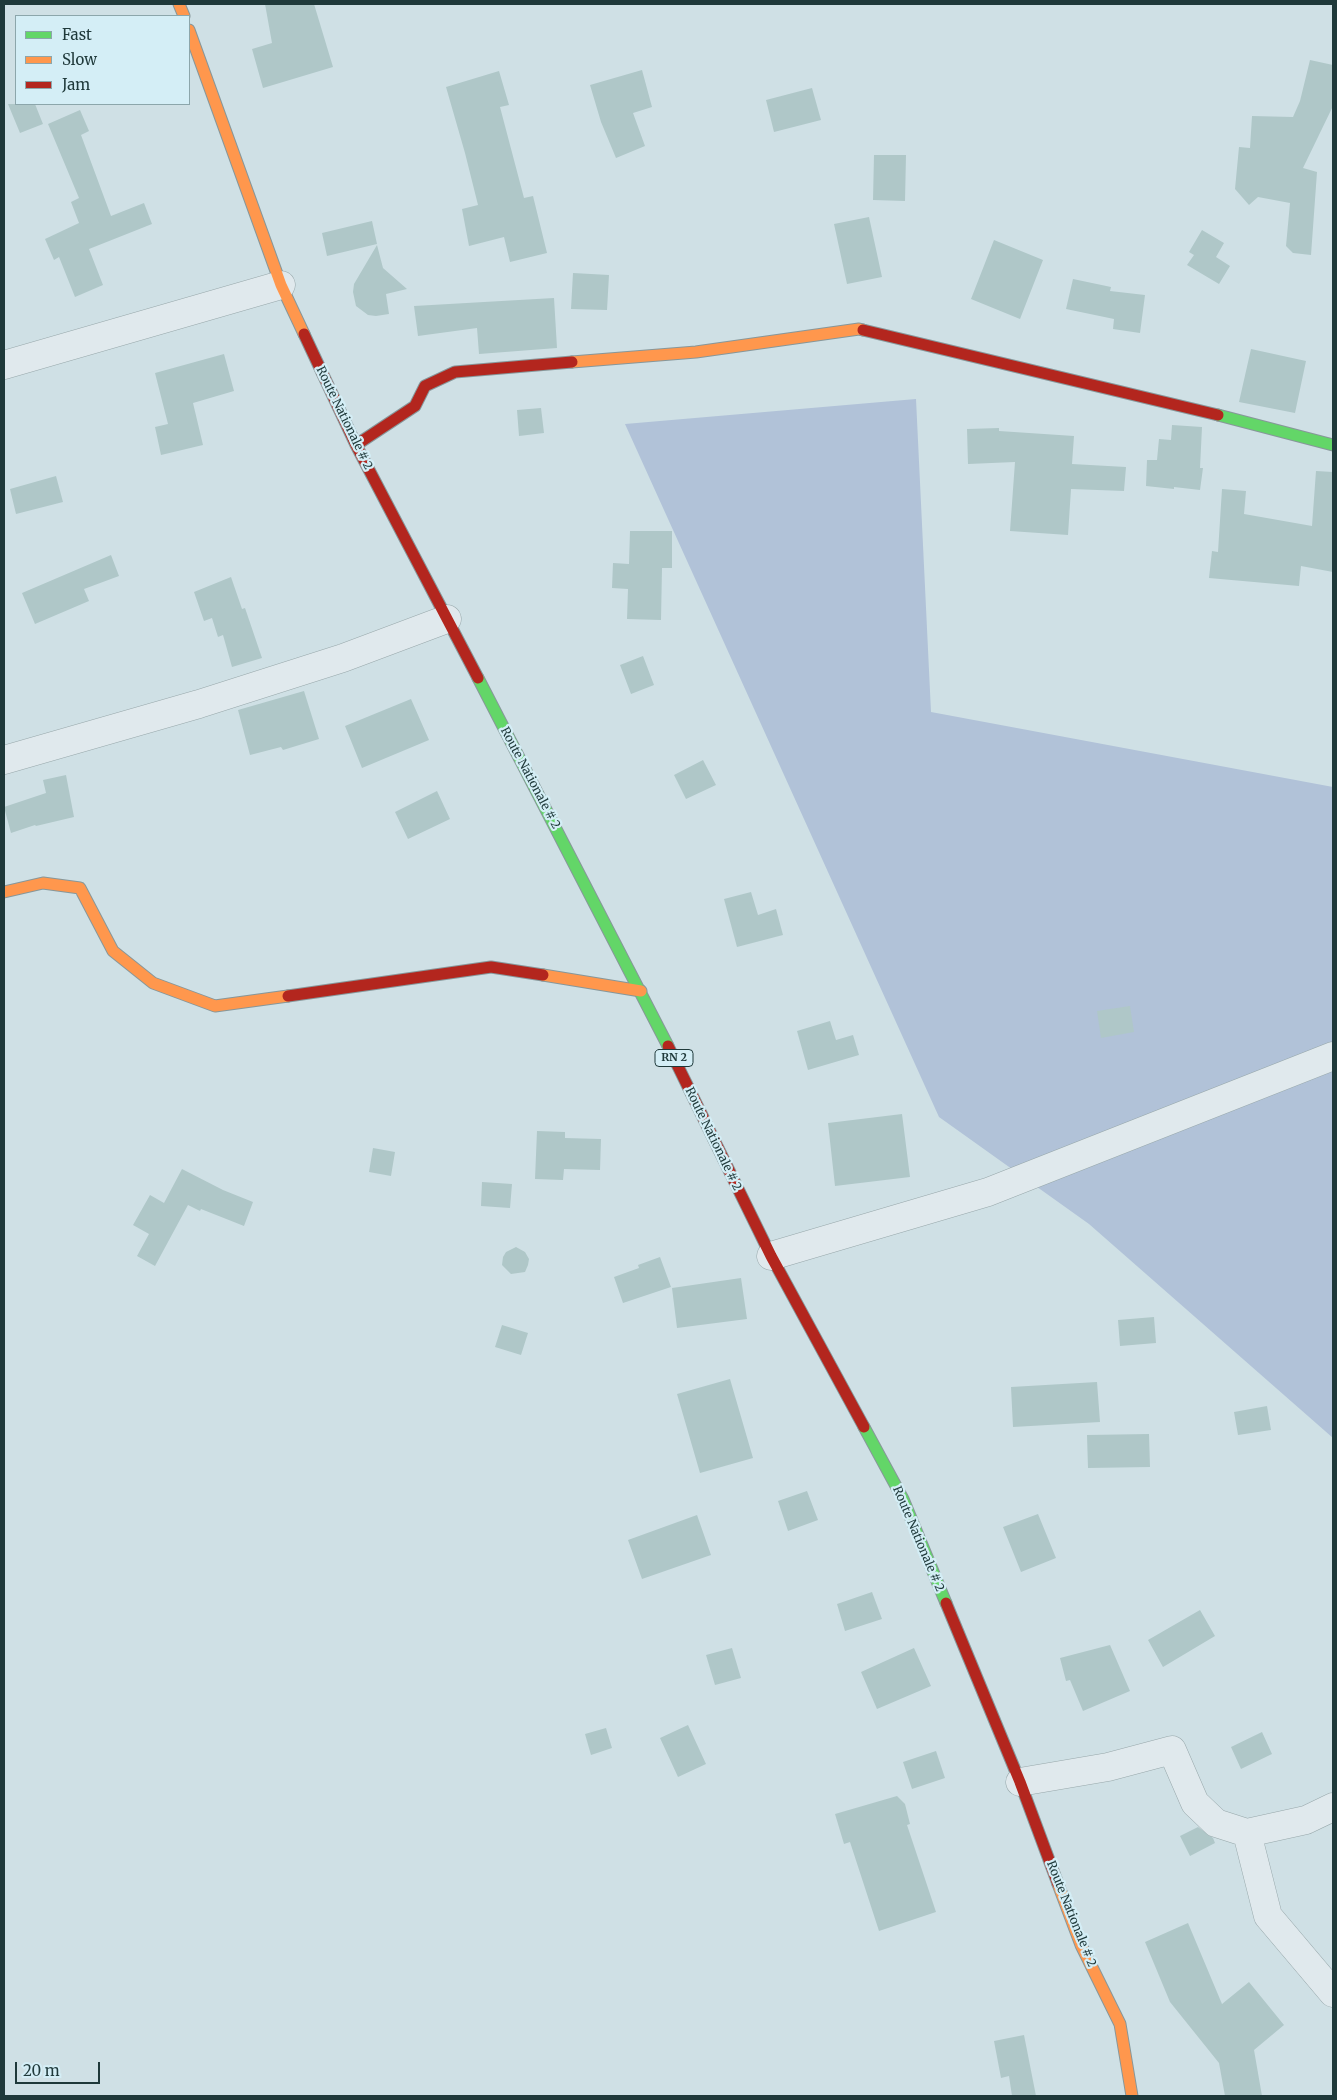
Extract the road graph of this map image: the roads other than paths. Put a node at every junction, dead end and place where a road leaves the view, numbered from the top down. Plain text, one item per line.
1 (190, 33) edge
2 (281, 284) junction
3 (4, 365) edge
4 (356, 445) junction
5 (1333, 446) edge
6 (447, 619) junction
7 (4, 760) edge
8 (4, 892) edge
9 (641, 991) junction
10 (1333, 1056) edge
11 (771, 1256) junction
12 (1020, 1782) junction
13 (1333, 1807) edge
14 (1247, 1834) junction
15 (1333, 1992) edge
16 (1132, 2096) edge

1 - 2 main road, Route Nationale # 2 / RN 2
2 - 3 street
2 - 4 main road, Route Nationale # 2 / RN 2
4 - 5 main road
4 - 6 main road, Route Nationale # 2 / RN 2
6 - 7 street
6 - 9 main road, Route Nationale # 2 / RN 2
8 - 9 main road
9 - 11 main road, Route Nationale # 2 / RN 2
10 - 11 street
11 - 12 main road, Route Nationale # 2 / RN 2
12 - 14 street
12 - 16 main road, Route Nationale # 2 / RN 2
13 - 14 street
14 - 15 street

